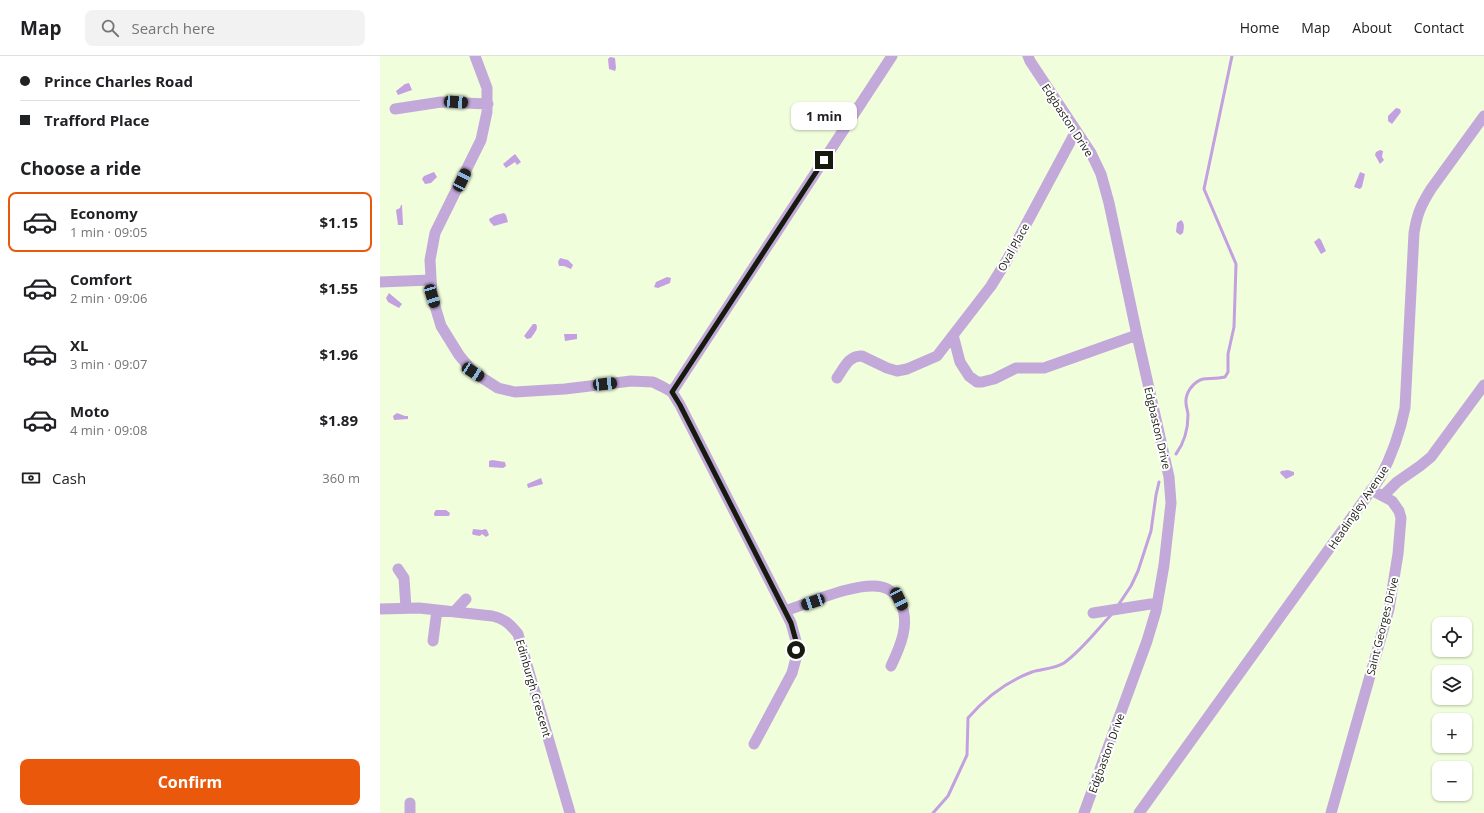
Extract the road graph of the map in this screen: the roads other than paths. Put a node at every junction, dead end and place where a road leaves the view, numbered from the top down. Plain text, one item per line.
1 (475, 56) edge
2 (892, 56) edge
3 (1028, 56) edge
4 (488, 104) junction
5 (395, 109) dead end
6 (1484, 116) edge
7 (1076, 130) junction
8 (431, 280) junction
9 (380, 282) edge
10 (953, 334) junction
11 (1137, 336) junction
12 (837, 378) dead end
13 (1484, 385) edge
14 (672, 392) junction
15 (1371, 490) junction
16 (1383, 496) junction
17 (398, 569) dead end
18 (466, 599) dead end
19 (1157, 603) junction
20 (406, 608) junction
21 (380, 609) edge
22 (437, 610) junction
23 (454, 612) junction
24 (785, 612) junction
25 (1093, 613) dead end
26 (433, 641) dead end
27 (891, 666) dead end
28 (754, 744) dead end
29 (570, 813) edge
30 (1084, 813) edge
31 (1139, 813) edge
32 (1331, 813) edge

1 - 4 street
2 - 14 street
3 - 7 street, Edgbaston Drive
4 - 5 street
4 - 8 street
6 - 15 street, Headingley Avenue
7 - 10 street, Oval Place
7 - 11 street, Edgbaston Drive
8 - 9 street
8 - 14 street
10 - 11 street
10 - 12 street, Oval Place
11 - 19 street, Edgbaston Drive
13 - 16 street
14 - 24 street
15 - 16 street, Saint Georges Drive
15 - 31 street, Headingley Avenue
16 - 32 street, Saint Georges Drive
17 - 20 street
18 - 23 street
19 - 25 street
19 - 30 street, Edgbaston Drive
20 - 21 street, Edinburgh Crescent
20 - 22 street, Edinburgh Crescent
22 - 23 street, Edinburgh Crescent
22 - 26 street
23 - 29 street, Edinburgh Crescent
24 - 27 street
24 - 28 street

